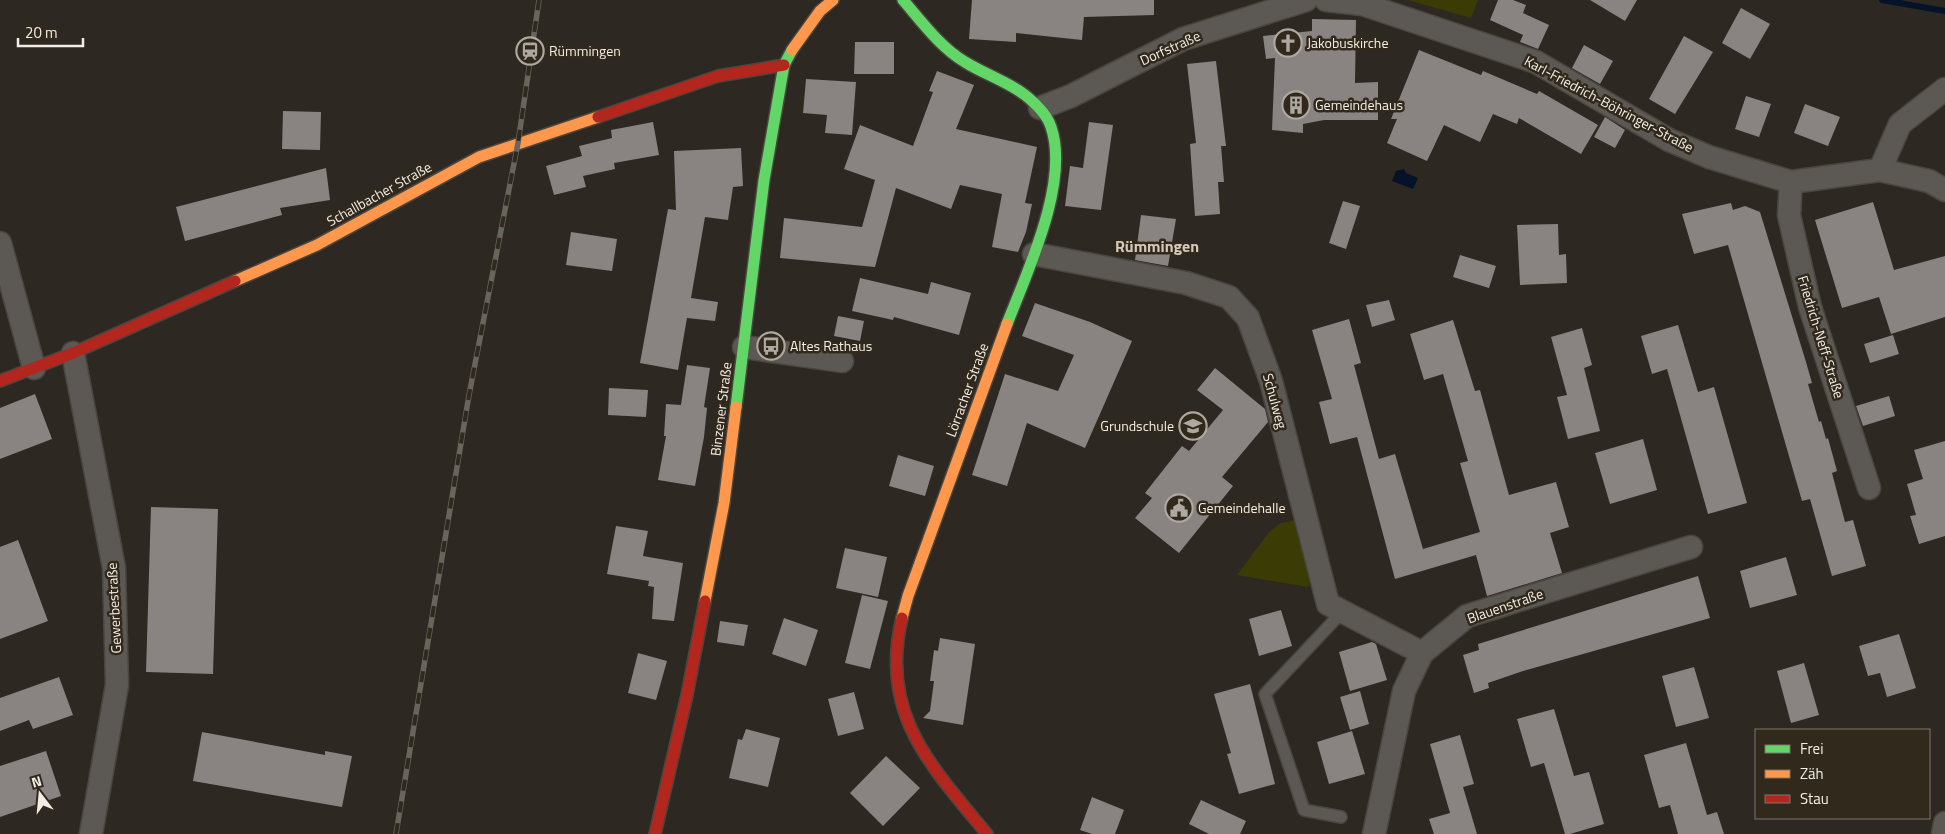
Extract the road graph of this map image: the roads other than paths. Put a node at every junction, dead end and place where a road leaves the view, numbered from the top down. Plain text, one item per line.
1 (833, 0) edge
2 (903, 0) edge
3 (1306, 0) edge
4 (1326, 0) edge
5 (1362, 2) edge
6 (784, 66) junction
7 (1945, 89) edge
8 (1040, 108) junction
9 (1880, 170) junction
10 (1791, 182) junction
11 (1945, 190) edge
12 (0, 243) edge
13 (1034, 254) junction
14 (744, 347) junction
15 (73, 353) junction
16 (842, 361) dead end
17 (34, 368) junction
18 (0, 381) edge
19 (1869, 488) dead end
20 (1692, 547) dead end
21 (1343, 611) junction
22 (1422, 653) junction
23 (1341, 817) dead end
24 (1945, 823) edge
25 (91, 834) edge
26 (655, 834) edge
27 (987, 834) edge
28 (1374, 834) edge
29 (1942, 834) edge

1 - 6 street, Binzener Straße
2 - 8 street, Lörracher Straße
3 - 8 street, Dorfstraße
4 - 5 street
5 - 10 street, Karl-Friedrich-Böhringer-Straße
6 - 14 street, Binzener Straße
6 - 15 street, Schallbacher Straße
7 - 9 street
8 - 13 street, Lörracher Straße
9 - 10 street, Karl-Friedrich-Böhringer-Straße
9 - 11 street, Karl-Friedrich-Böhringer-Straße
10 - 19 street, Friedrich-Neff-Straße
12 - 17 street
13 - 21 street, Schulweg
13 - 27 street, Lörracher Straße
14 - 16 street
14 - 26 street, Binzener Straße
15 - 17 street, Schallbacher Straße
15 - 25 street, Gewerbestraße
17 - 18 street, Schallbacher Straße
20 - 22 street, Blauenstraße
21 - 22 street, Schulweg
21 - 23 lane
22 - 28 street, Blauenstraße
24 - 29 street

